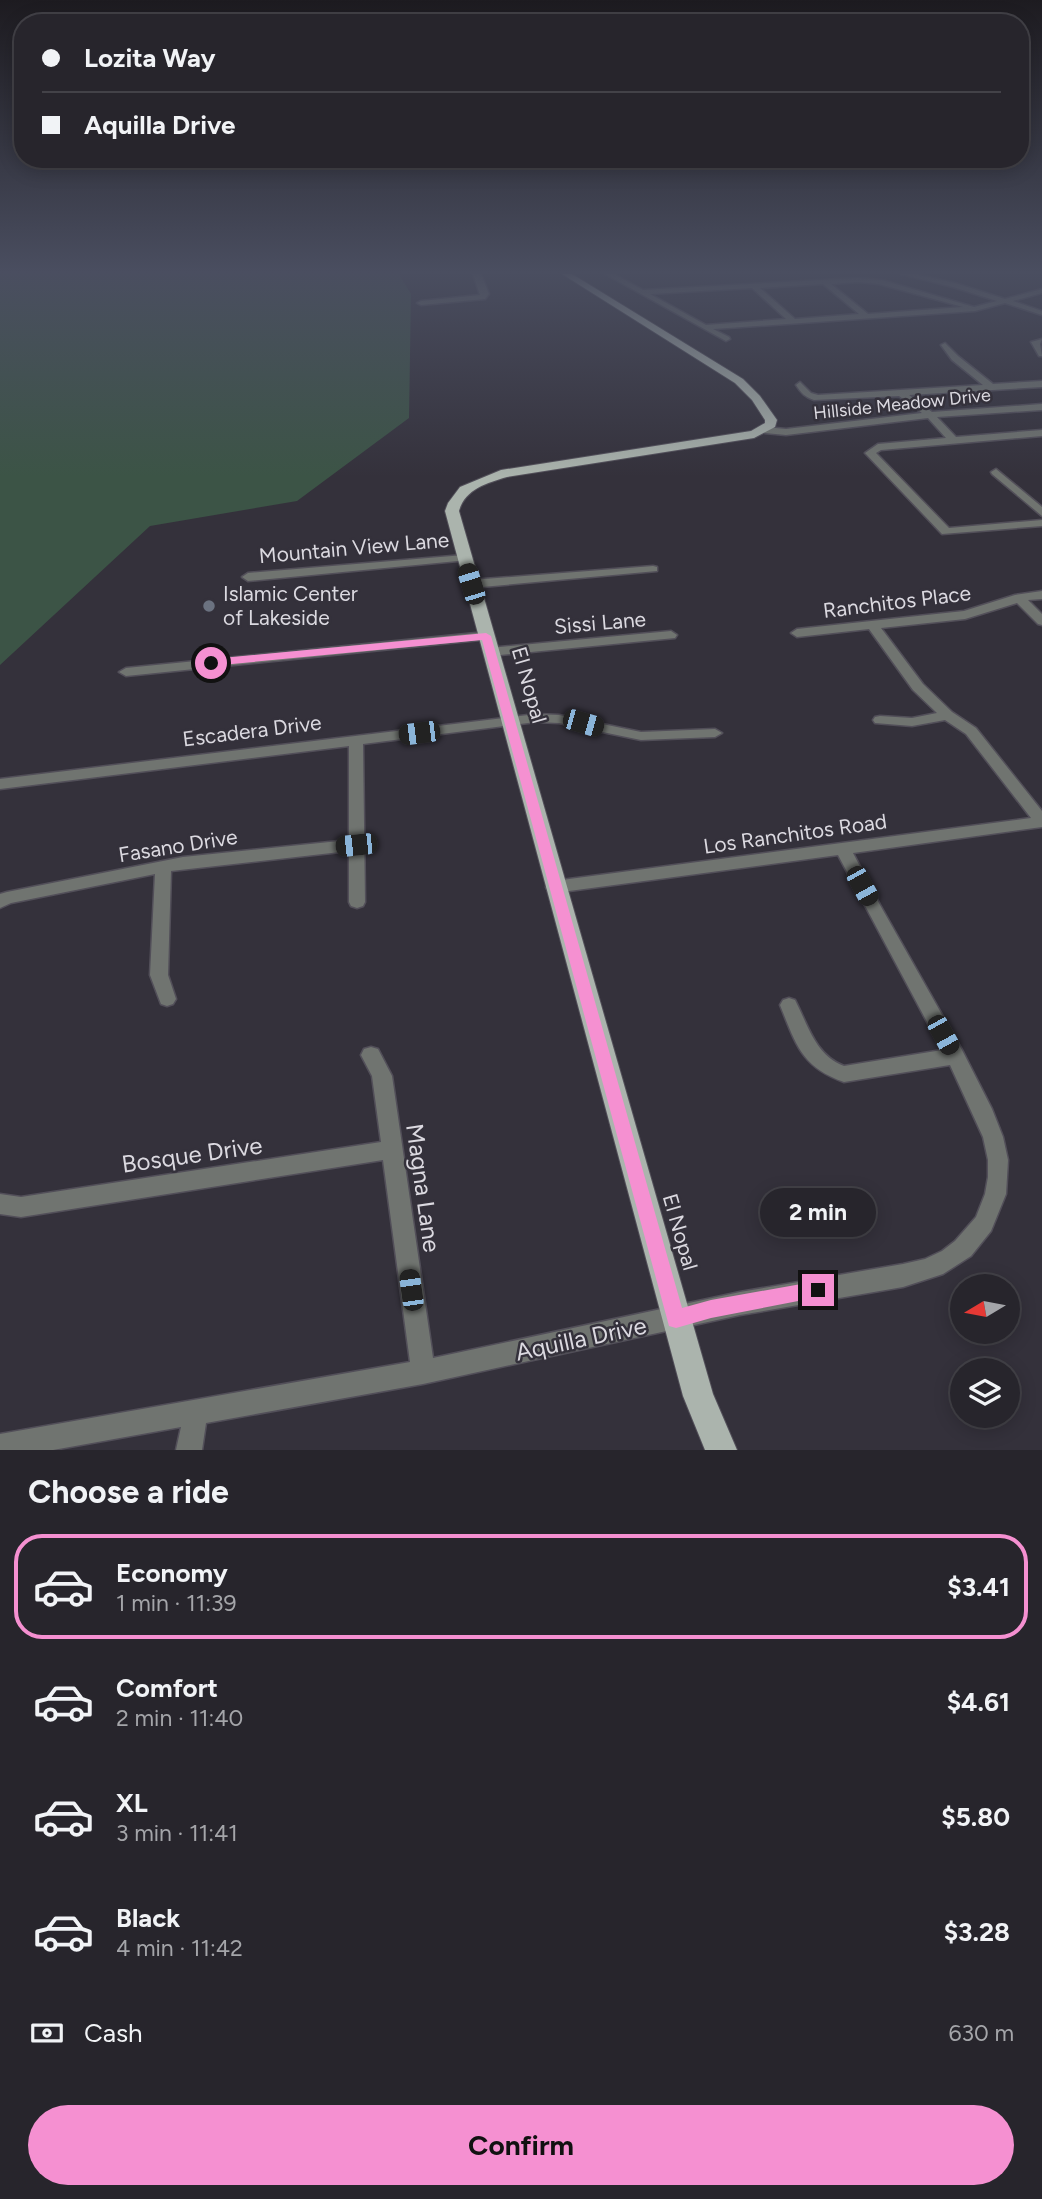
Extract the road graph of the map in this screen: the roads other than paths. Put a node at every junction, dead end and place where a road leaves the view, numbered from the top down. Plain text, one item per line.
1 (675, 342) edge
2 (945, 345) dead end
3 (800, 384) dead end
4 (1042, 384) edge
5 (992, 387) junction
6 (901, 393) junction
7 (1042, 407) edge
8 (930, 415) junction
9 (765, 430) junction
10 (1042, 433) edge
11 (954, 440) junction
12 (996, 472) dead end
13 (1042, 513) edge
14 (1042, 523) edge
15 (464, 558) junction
16 (653, 569) dead end
17 (248, 577) dead end
18 (471, 584) junction
19 (1042, 595) edge
20 (1019, 598) junction
21 (1042, 621) edge
22 (873, 626) junction
23 (797, 633) dead end
24 (671, 635) dead end
25 (488, 644) junction
26 (126, 671) dead end
27 (947, 715) junction
28 (880, 720) dead end
29 (510, 721) junction
30 (715, 733) dead end
31 (356, 740) junction
32 (0, 784) edge
33 (1042, 822) edge
34 (356, 845) junction
35 (843, 849) junction
36 (163, 867) junction
37 (554, 887) junction
38 (3, 900) edge
39 (357, 902) dead end
40 (167, 999) dead end
41 (789, 1005) dead end
42 (371, 1055) dead end
43 (955, 1056) junction
44 (391, 1150) junction
45 (0, 1204) edge
46 (676, 1319) junction
47 (423, 1372) junction
48 (196, 1411) junction
49 (0, 1447) edge
50 (189, 1450) edge
51 (721, 1450) edge

1 - 9 main road
2 - 5 street
3 - 6 street
4 - 5 street
5 - 6 street
6 - 8 street
7 - 8 street, Hillside Meadow Drive
8 - 9 street, Hillside Meadow Drive
8 - 11 street
9 - 15 main road, El Nopal
10 - 11 street
11 - 14 street
12 - 13 street
15 - 17 street, Mountain View Lane
15 - 18 main road, El Nopal
16 - 18 street
18 - 25 main road, El Nopal
19 - 20 street, Ranchitos Place
20 - 21 street
20 - 22 street, Ranchitos Place
22 - 23 street, Ranchitos Place
22 - 27 street
24 - 25 street, Sissi Lane
25 - 26 street, Sissi Lane
25 - 29 main road, El Nopal
27 - 28 street
27 - 33 street
29 - 30 street, Escadera Drive
29 - 31 street, Escadera Drive
29 - 37 main road, El Nopal
31 - 32 street, Escadera Drive
31 - 34 street
33 - 35 street, Los Ranchitos Road
34 - 36 street, Fasano Drive
34 - 39 street
35 - 37 street, Los Ranchitos Road
35 - 43 street, Aquilla Drive
36 - 38 street, Fasano Drive
36 - 40 street
37 - 46 main road, El Nopal
41 - 43 street
42 - 44 street, Magna Lane
43 - 46 street, Aquilla Drive
44 - 45 street, Bosque Drive
44 - 47 street, Magna Lane
46 - 47 street, Aquilla Drive
46 - 51 main road, El Nopal
47 - 48 street, Aquilla Drive
48 - 49 street, Aquilla Drive
48 - 50 street

